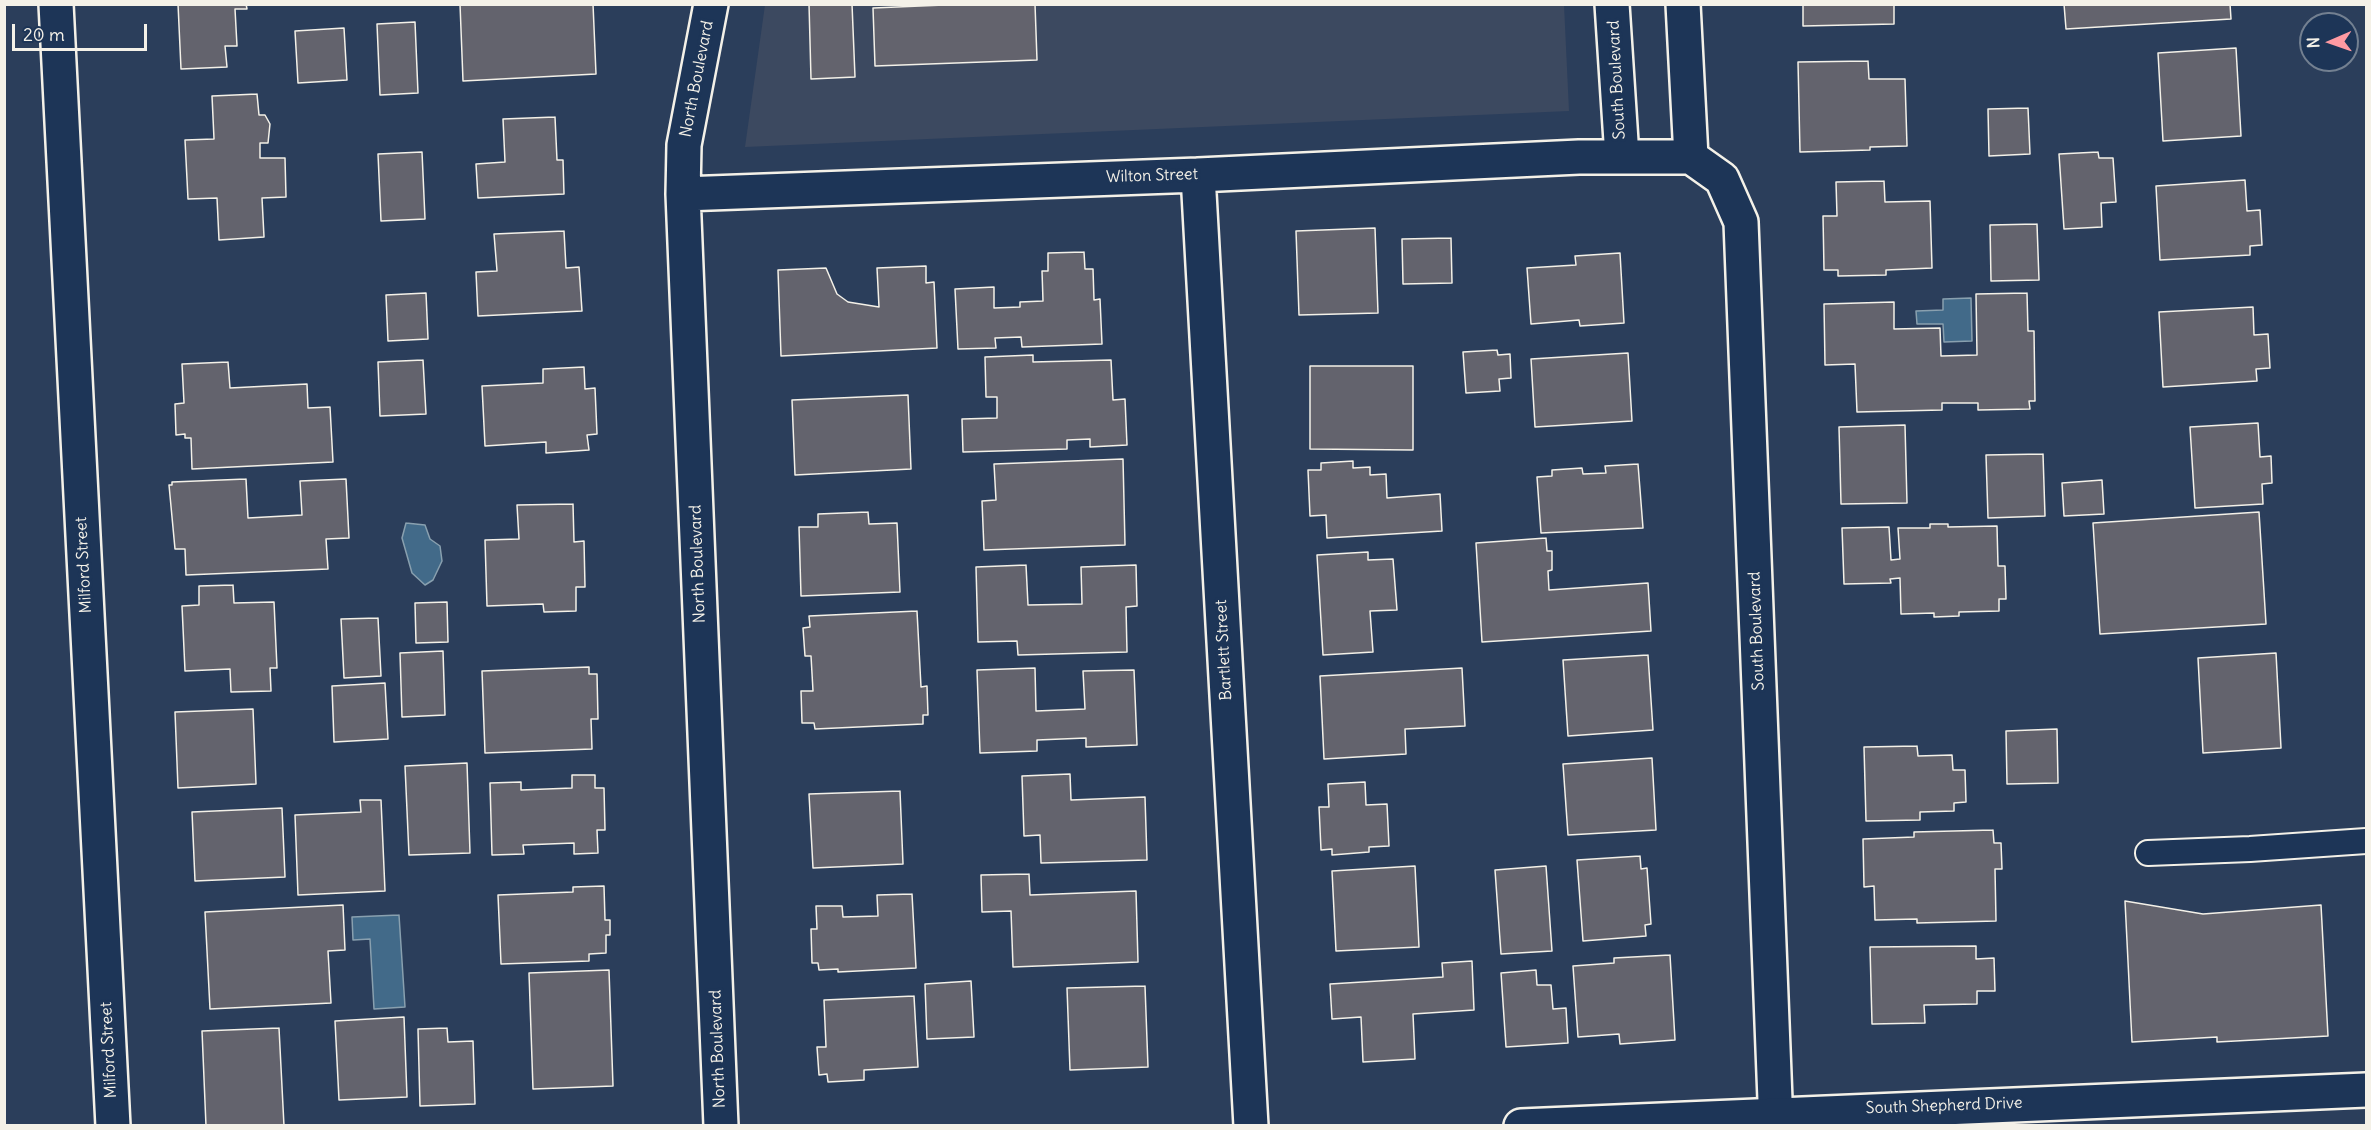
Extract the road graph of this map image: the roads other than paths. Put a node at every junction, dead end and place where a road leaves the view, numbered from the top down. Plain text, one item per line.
1 (56, 4) edge
2 (711, 4) edge
3 (1612, 4) edge
4 (1683, 4) edge
5 (1622, 157) junction
6 (1691, 157) junction
7 (1198, 175) junction
8 (683, 194) junction
9 (2367, 841) edge
10 (2148, 853) dead end
11 (2367, 1089) edge
12 (1776, 1119) edge
13 (113, 1125) edge
14 (721, 1125) edge
15 (1251, 1125) edge
16 (1521, 1125) edge

1 - 13 street, Milford Street
2 - 8 street, North Boulevard
3 - 5 street, South Boulevard
4 - 6 street
5 - 6 street, South Boulevard
5 - 7 street, Wilton Street
6 - 12 street, South Boulevard
7 - 8 street, Wilton Street
7 - 15 street, Bartlett Street
8 - 14 street, North Boulevard
9 - 10 lane
11 - 12 street, South Shepherd Drive
12 - 16 street, South Shepherd Drive

